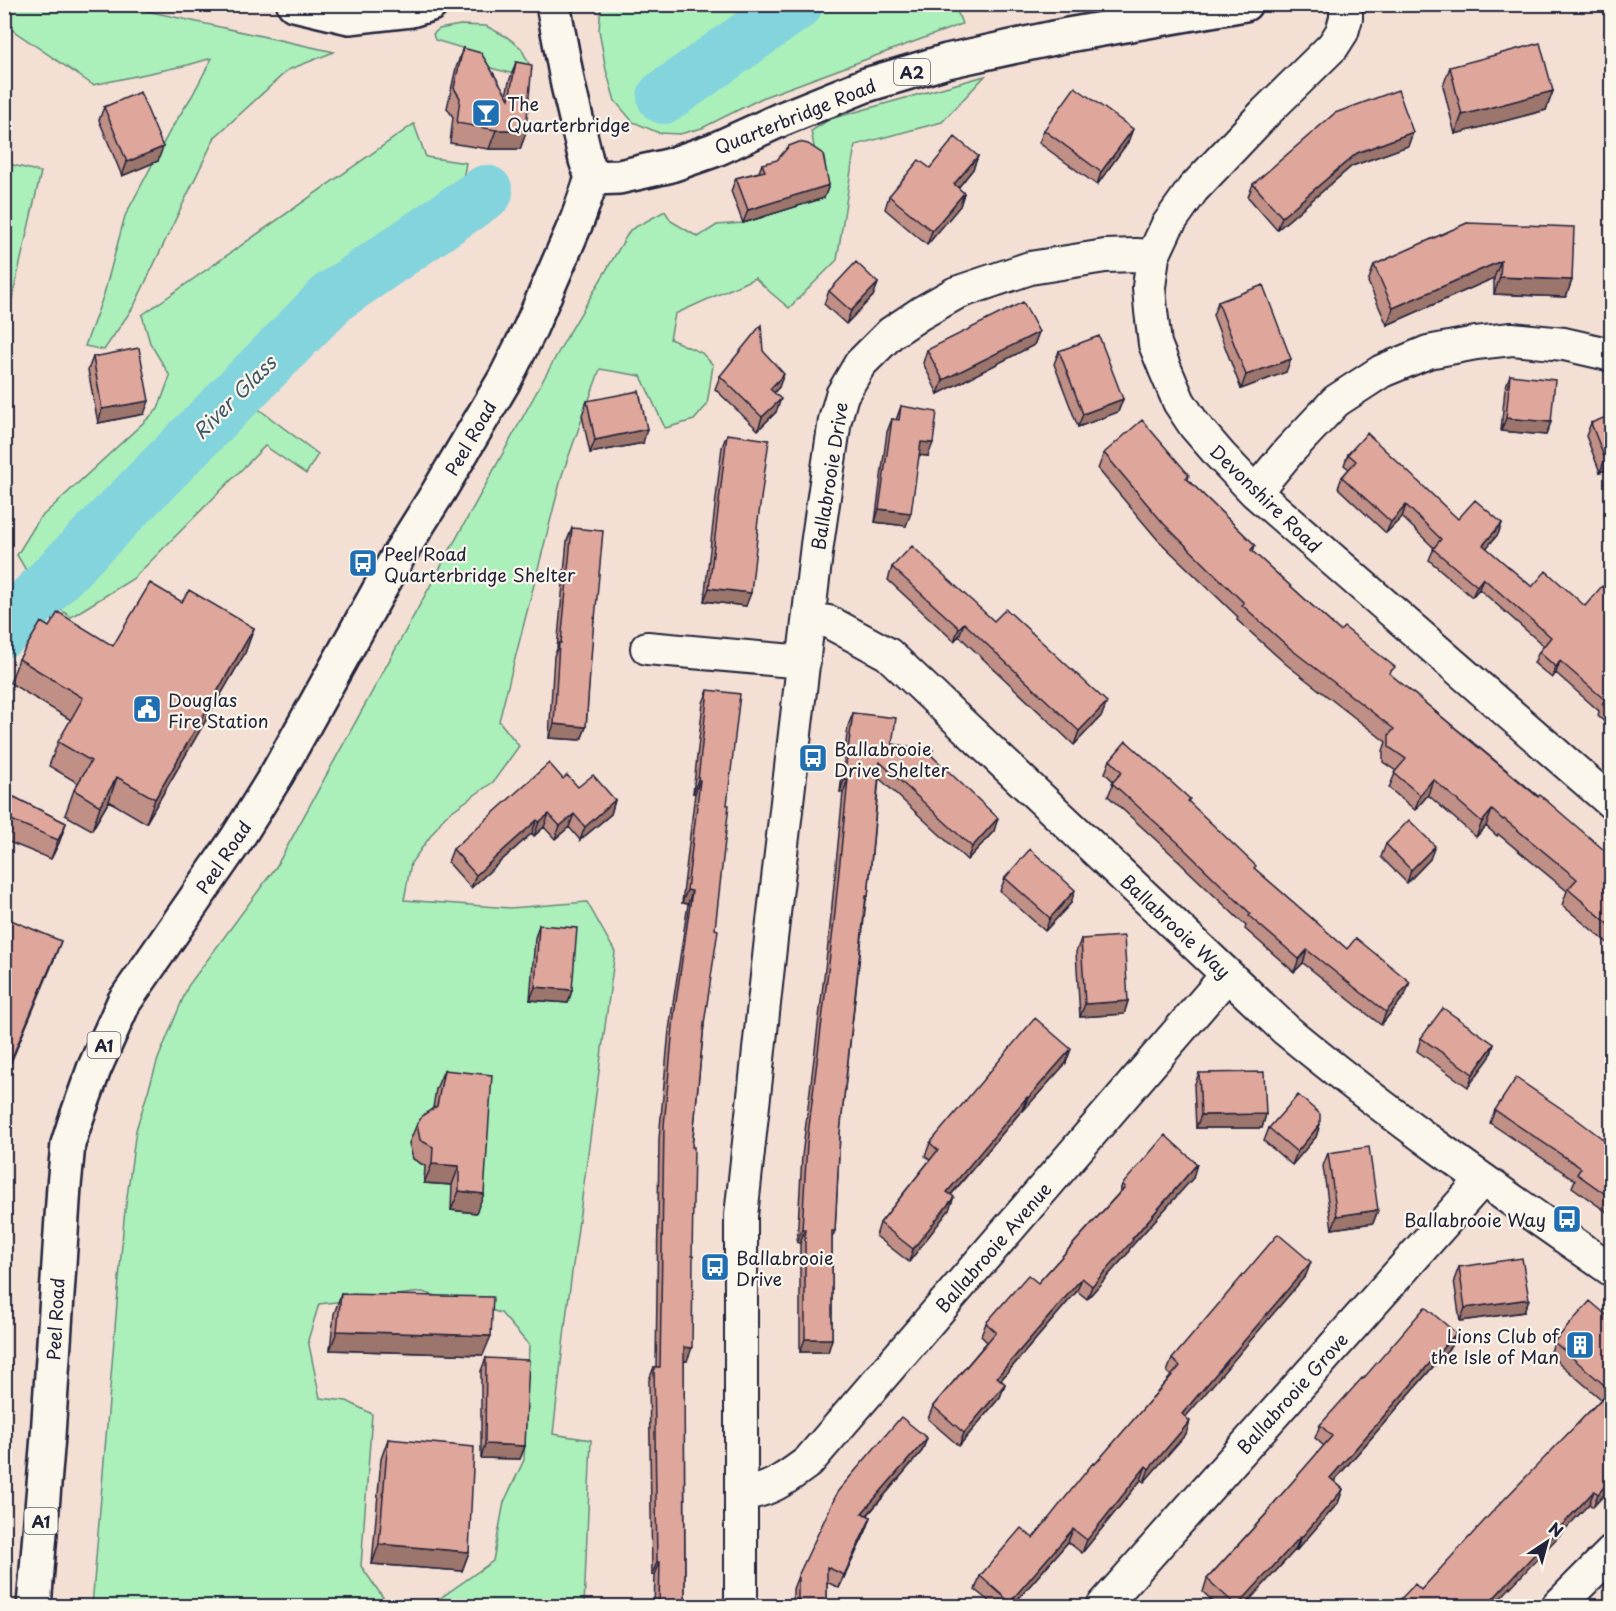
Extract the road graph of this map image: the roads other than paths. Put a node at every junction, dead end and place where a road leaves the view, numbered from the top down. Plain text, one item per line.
1 (294, 4) edge
2 (431, 4) edge
3 (553, 4) edge
4 (1245, 4) edge
5 (1346, 4) edge
6 (589, 169) junction
7 (1153, 256) junction
8 (1611, 355) edge
9 (1255, 492) junction
10 (809, 619) junction
11 (647, 648) dead end
12 (804, 662) junction
13 (1611, 803) edge
14 (1227, 975) junction
15 (1482, 1180) junction
16 (1611, 1270) edge
17 (741, 1494) junction
18 (1611, 1552) edge
19 (34, 1606) edge
20 (741, 1606) edge
21 (1103, 1606) edge
22 (1558, 1606) edge

1 - 2 highway
3 - 6 highway
4 - 6 highway, Quarterbridge Road / A2
5 - 7 street, Devonshire Road
6 - 19 highway, Peel Road / A1
7 - 9 street, Devonshire Road
7 - 10 street, Ballabrooie Drive
8 - 9 street
9 - 13 street, Devonshire Road
10 - 12 street, Ballabrooie Drive
10 - 14 street, Ballabrooie Way
11 - 12 street
12 - 17 street, Ballabrooie Drive
14 - 15 street, Ballabrooie Way
14 - 17 street, Ballabrooie Avenue
15 - 16 street, Ballabrooie Way
15 - 21 street, Ballabrooie Grove
17 - 20 street, Ballabrooie Drive
18 - 22 street

